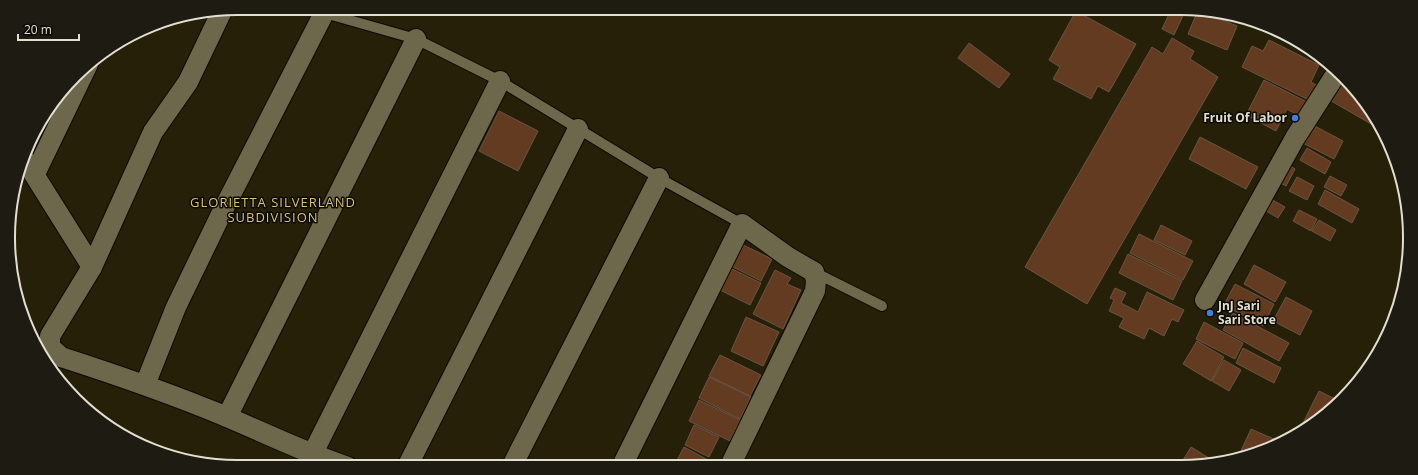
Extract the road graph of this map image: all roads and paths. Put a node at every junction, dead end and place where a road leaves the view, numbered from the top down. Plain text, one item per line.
1 (220, 15) edge
2 (314, 15) edge
3 (333, 15) edge
4 (416, 39) junction
5 (1334, 77) edge
6 (500, 81) junction
7 (77, 83) edge
8 (578, 129) junction
9 (30, 167) edge
10 (660, 178) junction
11 (742, 224) junction
12 (92, 267) junction
13 (814, 272) junction
14 (1205, 300) dead end
15 (882, 306) dead end
16 (144, 385) junction
17 (227, 417) junction
18 (312, 455) junction
19 (327, 460) edge
20 (411, 460) edge
21 (515, 460) edge
22 (625, 460) edge
23 (733, 460) edge

1 - 12 street
2 - 16 street
3 - 4 lane
4 - 6 lane
4 - 17 street
5 - 14 street
6 - 8 lane
6 - 18 street
7 - 9 street
8 - 10 lane
8 - 20 street
9 - 12 street
10 - 11 lane
10 - 21 street
11 - 13 street
11 - 22 street
12 - 16 street
13 - 15 lane
13 - 23 street
16 - 17 street
17 - 18 street
18 - 19 street

